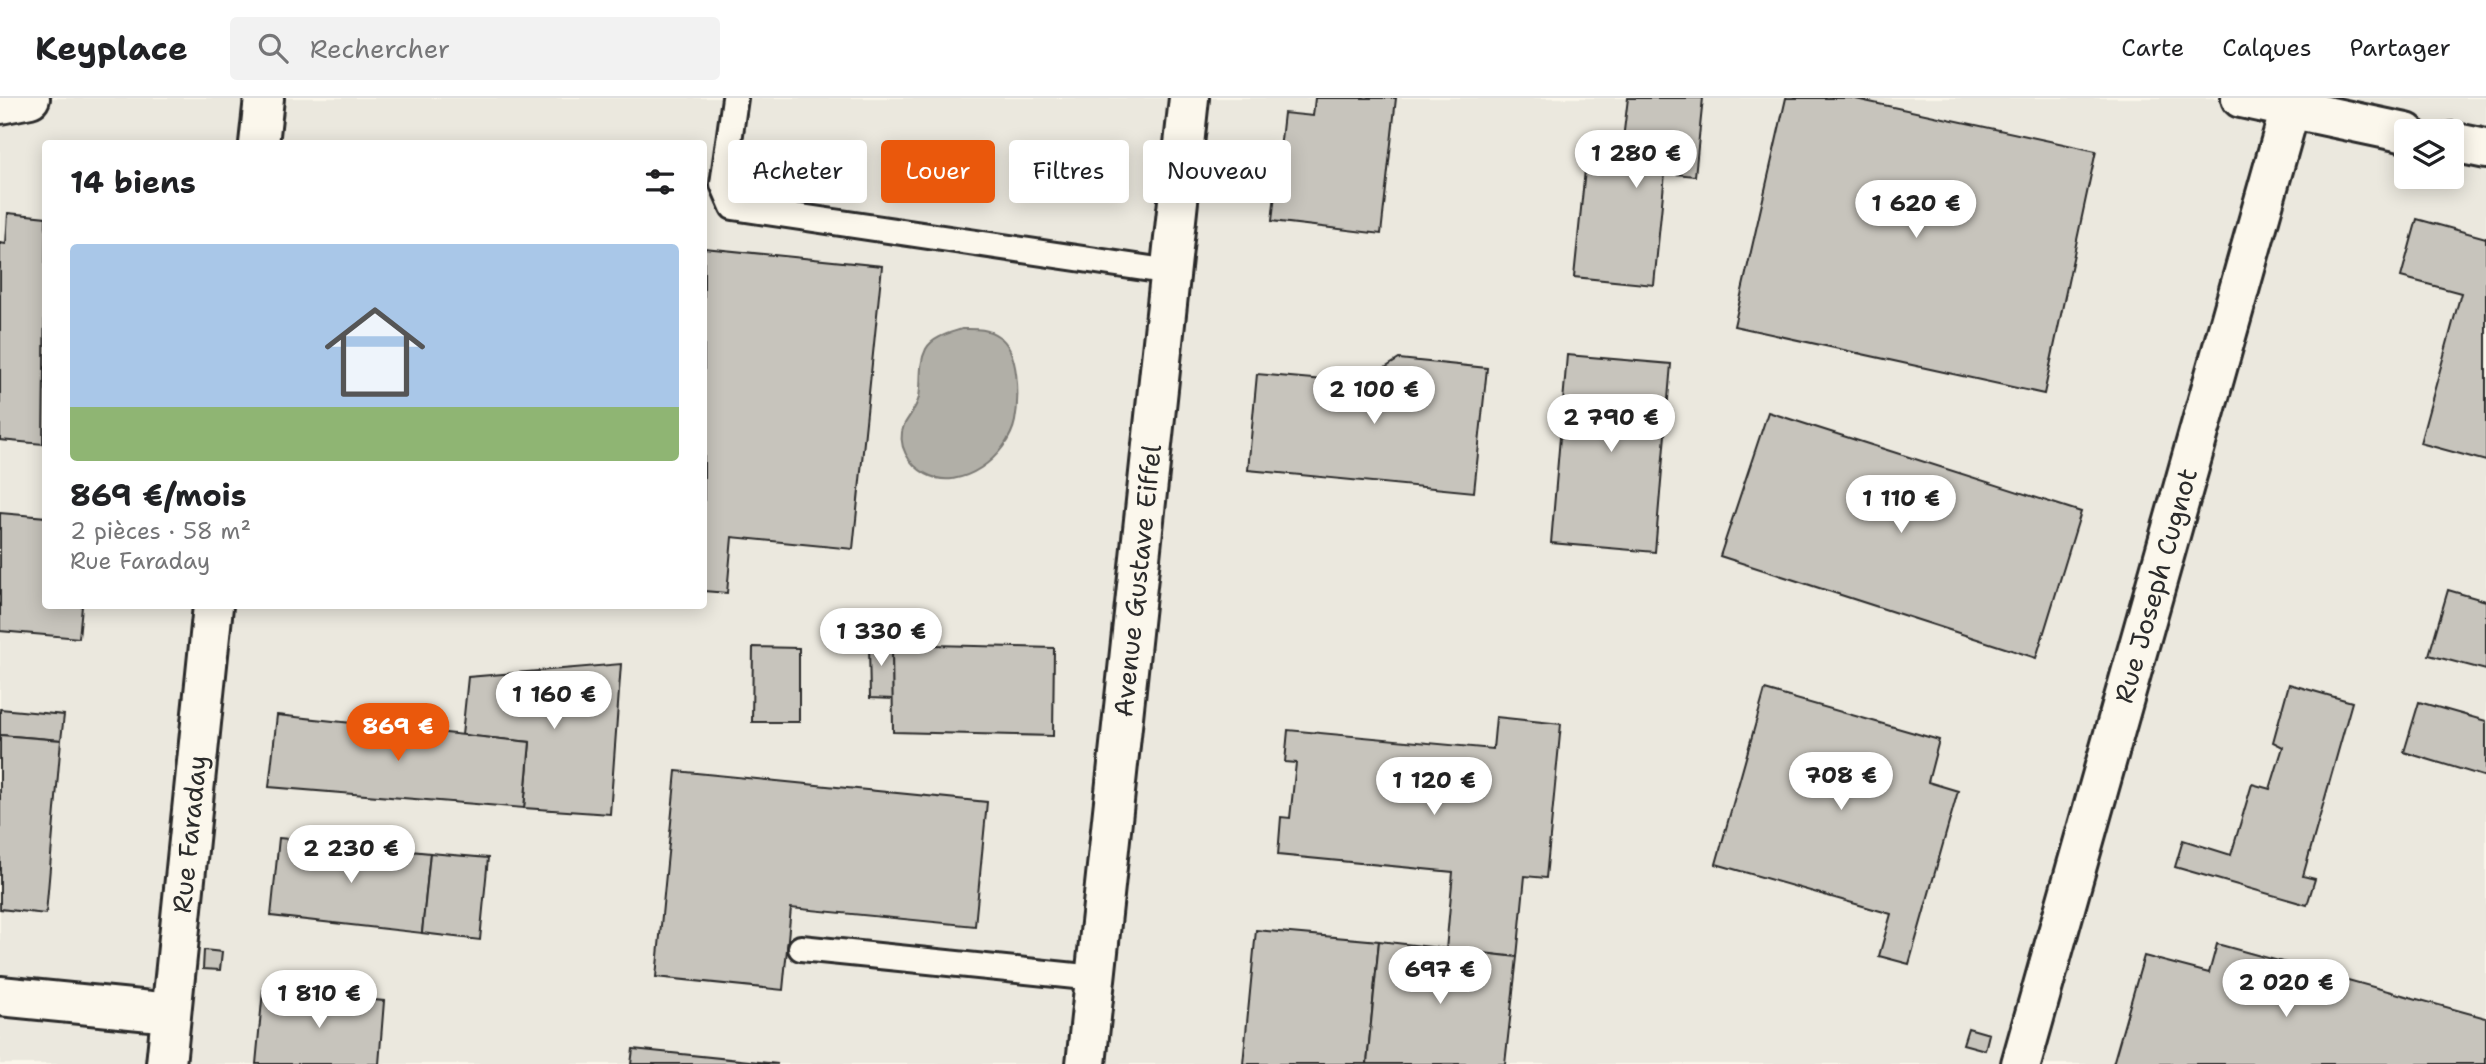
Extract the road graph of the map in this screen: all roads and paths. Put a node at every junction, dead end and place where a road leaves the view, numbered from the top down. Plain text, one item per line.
1 (30, 98) edge
2 (264, 98) edge
3 (735, 98) edge
4 (1189, 98) edge
5 (2241, 98) edge
6 (0, 104) edge
7 (2290, 109) junction
8 (2394, 131) edge
9 (259, 140) edge
10 (2464, 144) edge
11 (2486, 149) edge
12 (1171, 272) junction
13 (213, 609) edge
14 (801, 948) dead end
15 (1095, 978) junction
16 (0, 996) edge
17 (172, 1013) junction
18 (166, 1064) edge
19 (1086, 1064) edge
20 (2021, 1064) edge

1 - 6 street
2 - 9 street
3 - 12 lane
4 - 12 street, Avenue Gustave Eiffel
5 - 7 street
7 - 8 street
7 - 20 street, Rue Joseph Cugnot
10 - 11 street
12 - 15 street, Avenue Gustave Eiffel
13 - 17 street, Rue Faraday
14 - 15 lane
15 - 19 street, Avenue Gustave Eiffel
16 - 17 street
17 - 18 street, Rue Faraday

